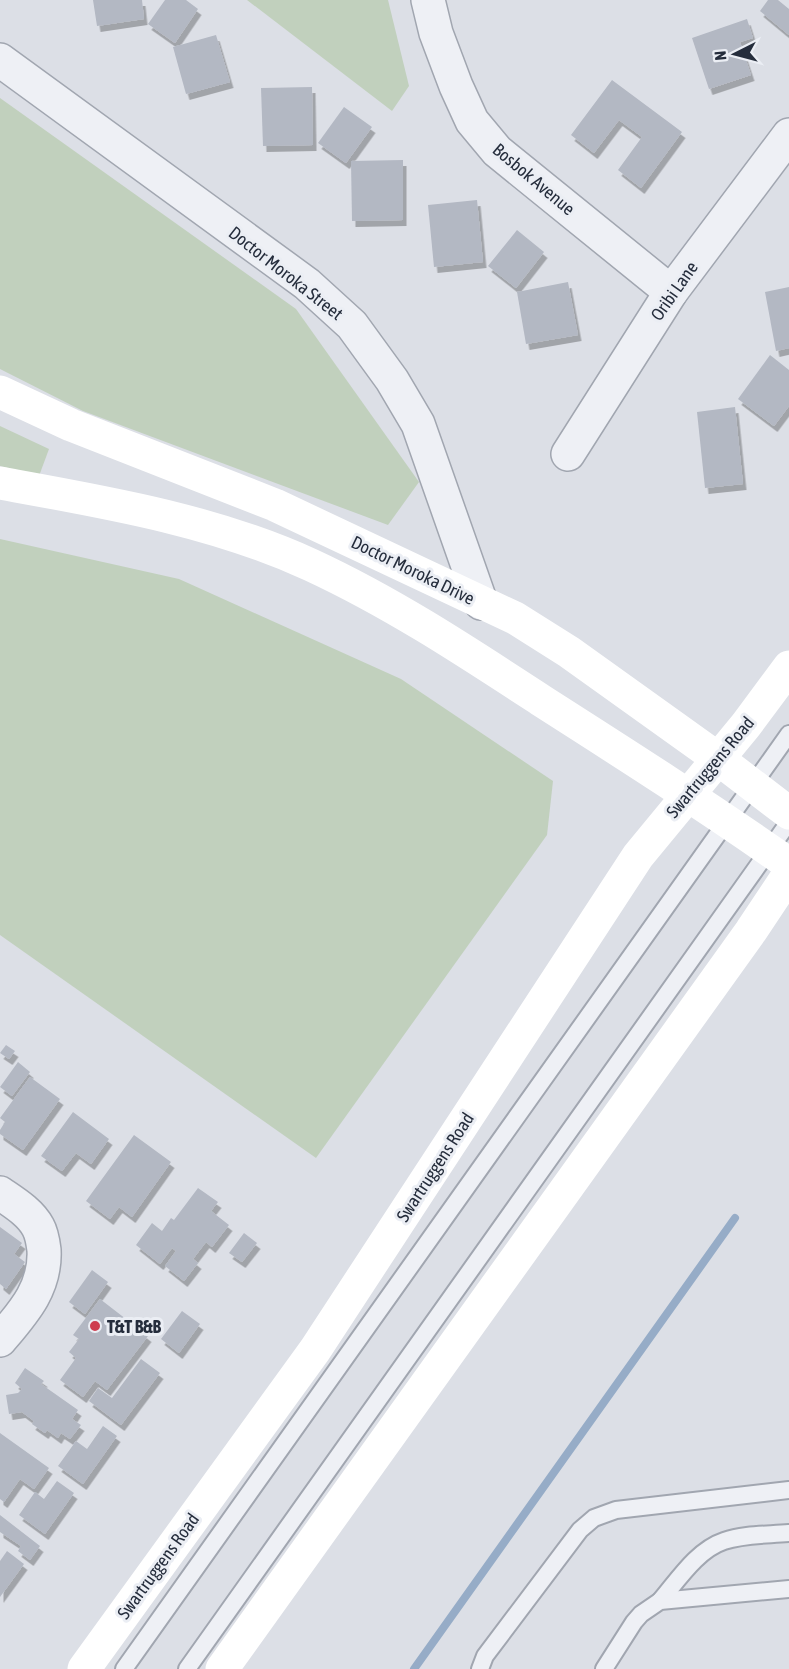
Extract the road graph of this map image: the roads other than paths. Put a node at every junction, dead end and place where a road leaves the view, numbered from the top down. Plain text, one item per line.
1 (428, 0) edge
2 (0, 60) edge
3 (789, 135) edge
4 (671, 291) junction
5 (0, 392) edge
6 (568, 454) dead end
7 (0, 483) edge
8 (481, 603) junction
9 (789, 668) edge
10 (789, 734) edge
11 (717, 758) junction
12 (753, 785) junction
13 (688, 793) junction
14 (789, 813) edge
15 (727, 821) junction
16 (789, 822) edge
17 (782, 862) edge
18 (0, 1192) edge
19 (0, 1340) edge
20 (789, 1490) edge
21 (789, 1533) edge
22 (789, 1589) edge
23 (660, 1601) junction
24 (84, 1669) edge
25 (124, 1669) edge
26 (187, 1669) edge
27 (222, 1669) edge
28 (480, 1669) edge
29 (604, 1669) edge

1 - 4 street, Bosbok Avenue
2 - 8 street, Doctor Moroka Street
3 - 4 street, Oribi Lane
4 - 6 street, Oribi Lane
5 - 8 main road, Doctor Moroka Drive
7 - 13 main road
8 - 11 main road, Doctor Moroka Drive
9 - 11 main road, Swartruggens Road
10 - 12 lane
11 - 12 main road, Doctor Moroka Drive
11 - 13 main road, Swartruggens Road
12 - 14 main road, Doctor Moroka Drive
12 - 15 lane
13 - 15 main road
13 - 24 main road, Swartruggens Road
15 - 17 main road
15 - 25 lane
16 - 17 lane
17 - 26 lane
17 - 27 main road
18 - 19 street
20 - 28 lane
21 - 23 lane
22 - 23 lane
23 - 29 lane

